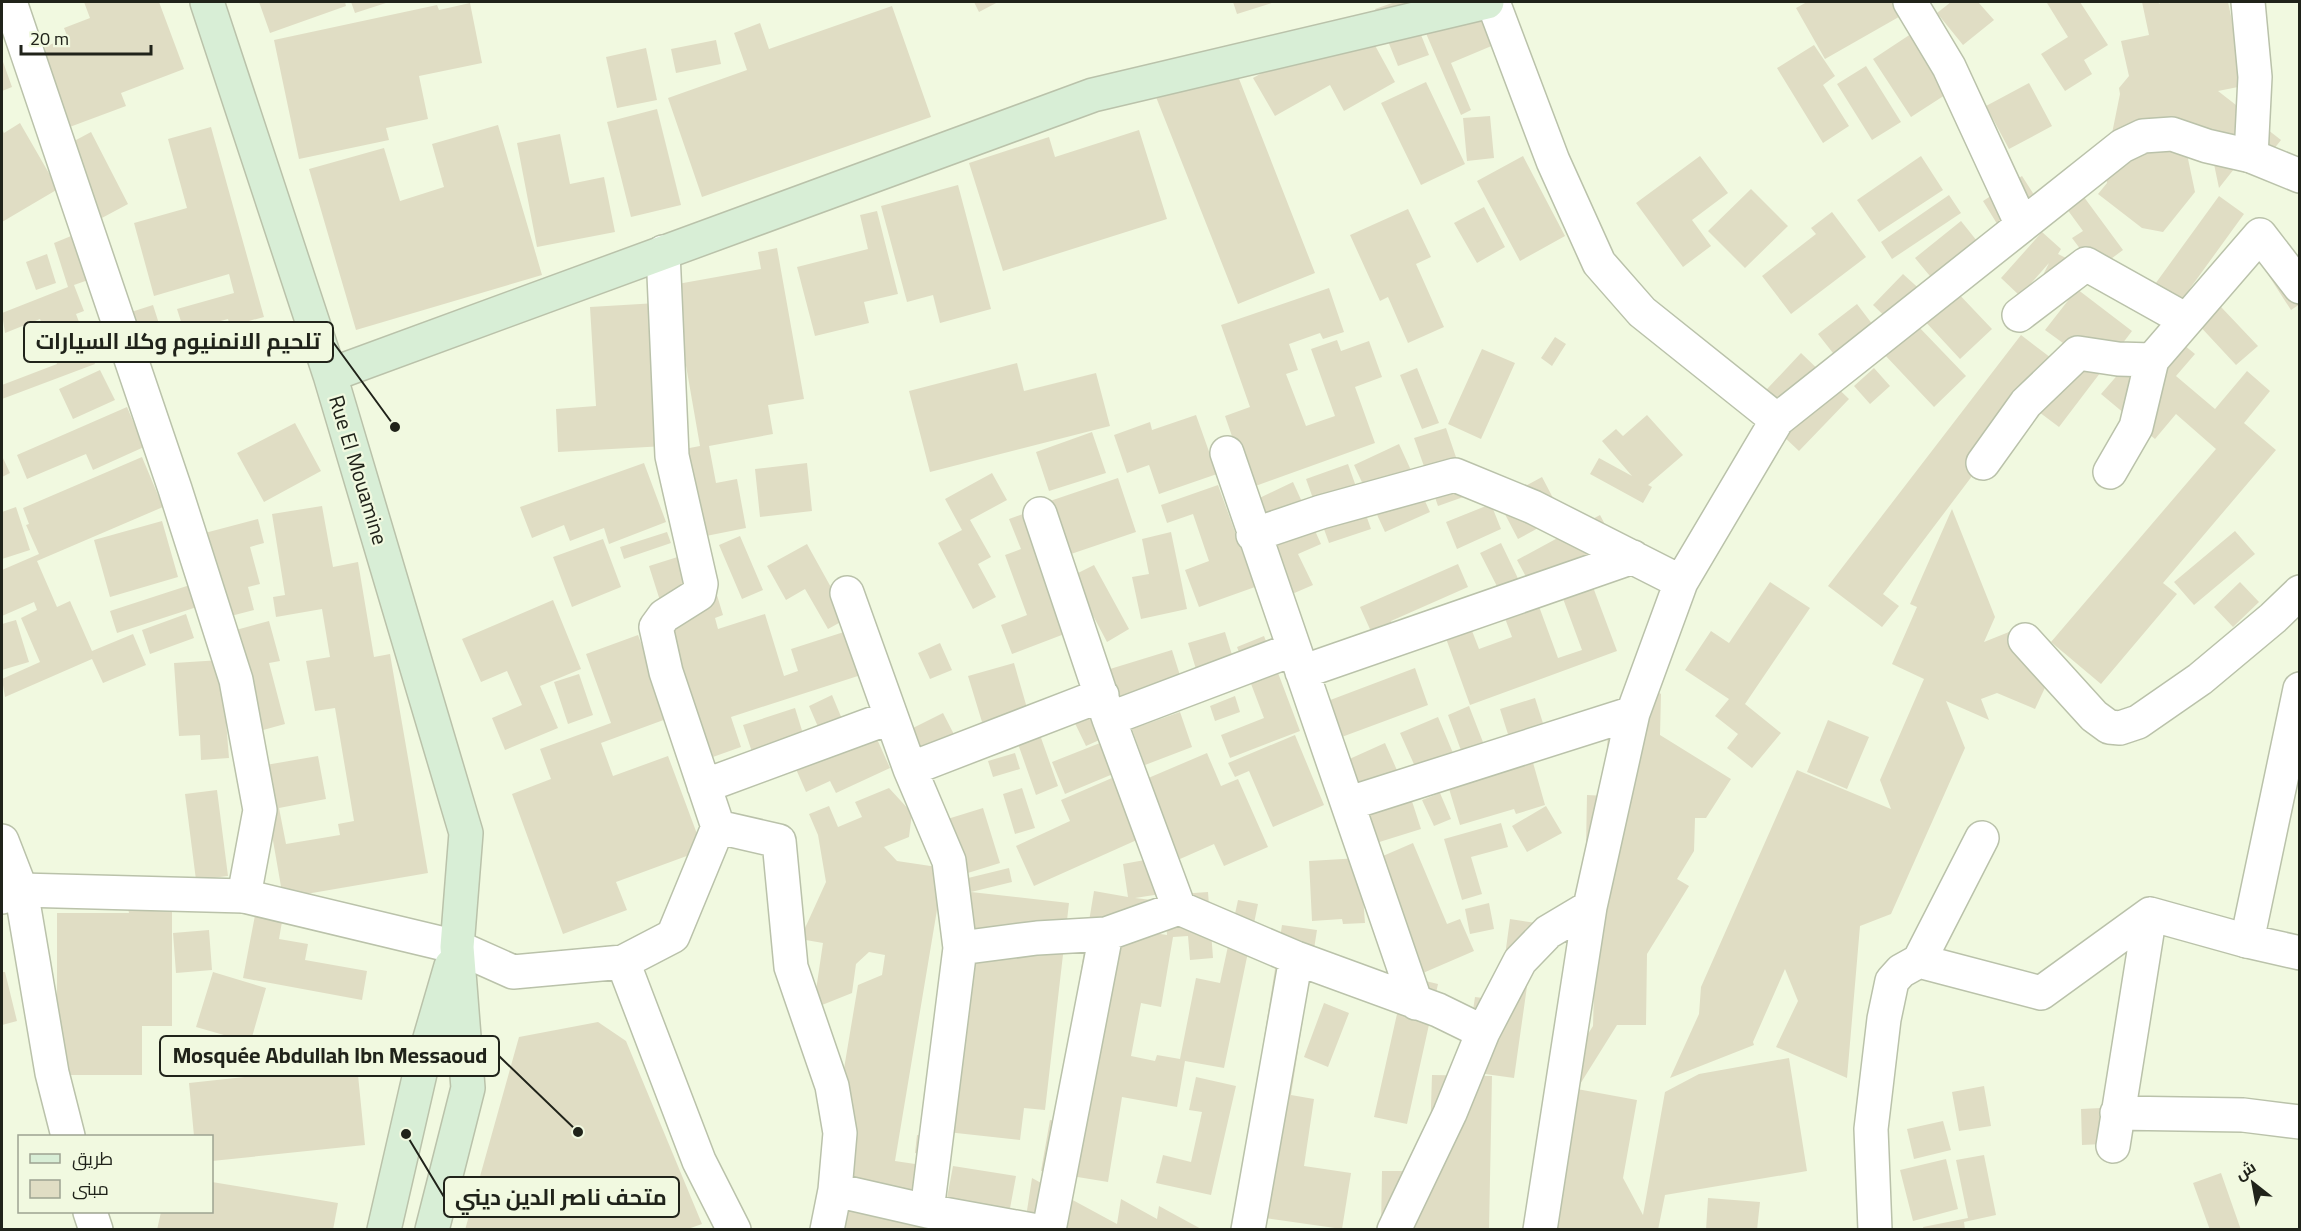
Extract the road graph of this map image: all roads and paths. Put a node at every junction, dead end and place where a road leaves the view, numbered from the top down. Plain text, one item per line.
1 (10, 2) edge
2 (207, 2) edge
3 (1487, 2) edge
4 (1493, 2) edge
5 (1910, 2) edge
6 (2248, 2) edge
7 (2251, 156) junction
8 (2300, 176) edge
9 (2022, 225) junction
10 (663, 252) junction
11 (2300, 287) edge
12 (2019, 315) dead end
13 (2186, 320) junction
14 (2152, 360) junction
15 (330, 375) junction
16 (1777, 420) junction
17 (1227, 453) dead end
18 (1983, 463) dead end
19 (2110, 472) dead end
20 (1041, 514) dead end
21 (1253, 535) junction
22 (1633, 557) junction
23 (1681, 582) junction
24 (2300, 592) edge
25 (847, 593) dead end
26 (2025, 640) dead end
27 (1298, 660) junction
28 (2300, 689) edge
29 (1105, 707) junction
30 (1633, 713) junction
31 (891, 717) junction
32 (910, 769) junction
33 (704, 786) junction
34 (1350, 803) junction
35 (718, 827) junction
36 (1982, 838) dead end
37 (2, 841) edge
38 (11, 894) edge
39 (244, 896) junction
40 (1590, 907) junction
41 (1179, 908) junction
42 (2150, 914) junction
43 (1106, 934) junction
44 (2247, 940) junction
45 (457, 947) junction
46 (960, 948) junction
47 (2300, 952) edge
48 (1296, 958) junction
49 (1919, 961) junction
50 (623, 962) junction
51 (1416, 1002) junction
52 (1484, 1032) junction
53 (2117, 1113) junction
54 (2300, 1122) edge
55 (68, 1135) edge
56 (2113, 1146) dead end
57 (835, 1190) junction
58 (927, 1210) junction
59 (90, 1213) edge
60 (96, 1230) edge
61 (384, 1230) edge
62 (432, 1230) edge
63 (734, 1230) edge
64 (827, 1230) edge
65 (1032, 1230) edge
66 (1049, 1230) edge
67 (1248, 1230) edge
68 (1394, 1230) edge
69 (1540, 1230) edge
70 (1875, 1230) edge

1 - 39 street
2 - 15 main road, Rue El Mouamine
3 - 10 main road
4 - 16 street
5 - 9 street
6 - 7 street
7 - 8 street
7 - 9 street
9 - 16 street
10 - 15 main road
10 - 33 street
11 - 13 street
12 - 13 street
13 - 14 street
14 - 18 street
14 - 19 street
15 - 45 main road, Rue El Mouamine
16 - 23 street
17 - 21 street
20 - 29 street
21 - 22 street
21 - 27 street
22 - 23 street
22 - 27 street
23 - 30 street
24 - 26 street
25 - 31 street
27 - 29 street
27 - 34 street
28 - 44 street
29 - 32 street
29 - 41 street
30 - 34 street
30 - 40 street
31 - 32 street
31 - 33 street
32 - 46 street
33 - 35 street
34 - 51 street
35 - 50 street
35 - 57 street
36 - 49 street
37 - 38 street
38 - 39 street
38 - 55 street
39 - 45 street
40 - 52 street
40 - 69 street
41 - 43 street
41 - 48 street
42 - 44 street
42 - 49 street
42 - 53 street
43 - 46 street
43 - 66 street
44 - 47 street
45 - 50 street
45 - 61 main road
45 - 62 main road
46 - 58 street
48 - 51 street
48 - 67 street
49 - 70 street
50 - 63 street
51 - 52 street
52 - 68 street
53 - 54 street
53 - 56 street
57 - 58 street
57 - 64 street
58 - 65 street
59 - 60 street

